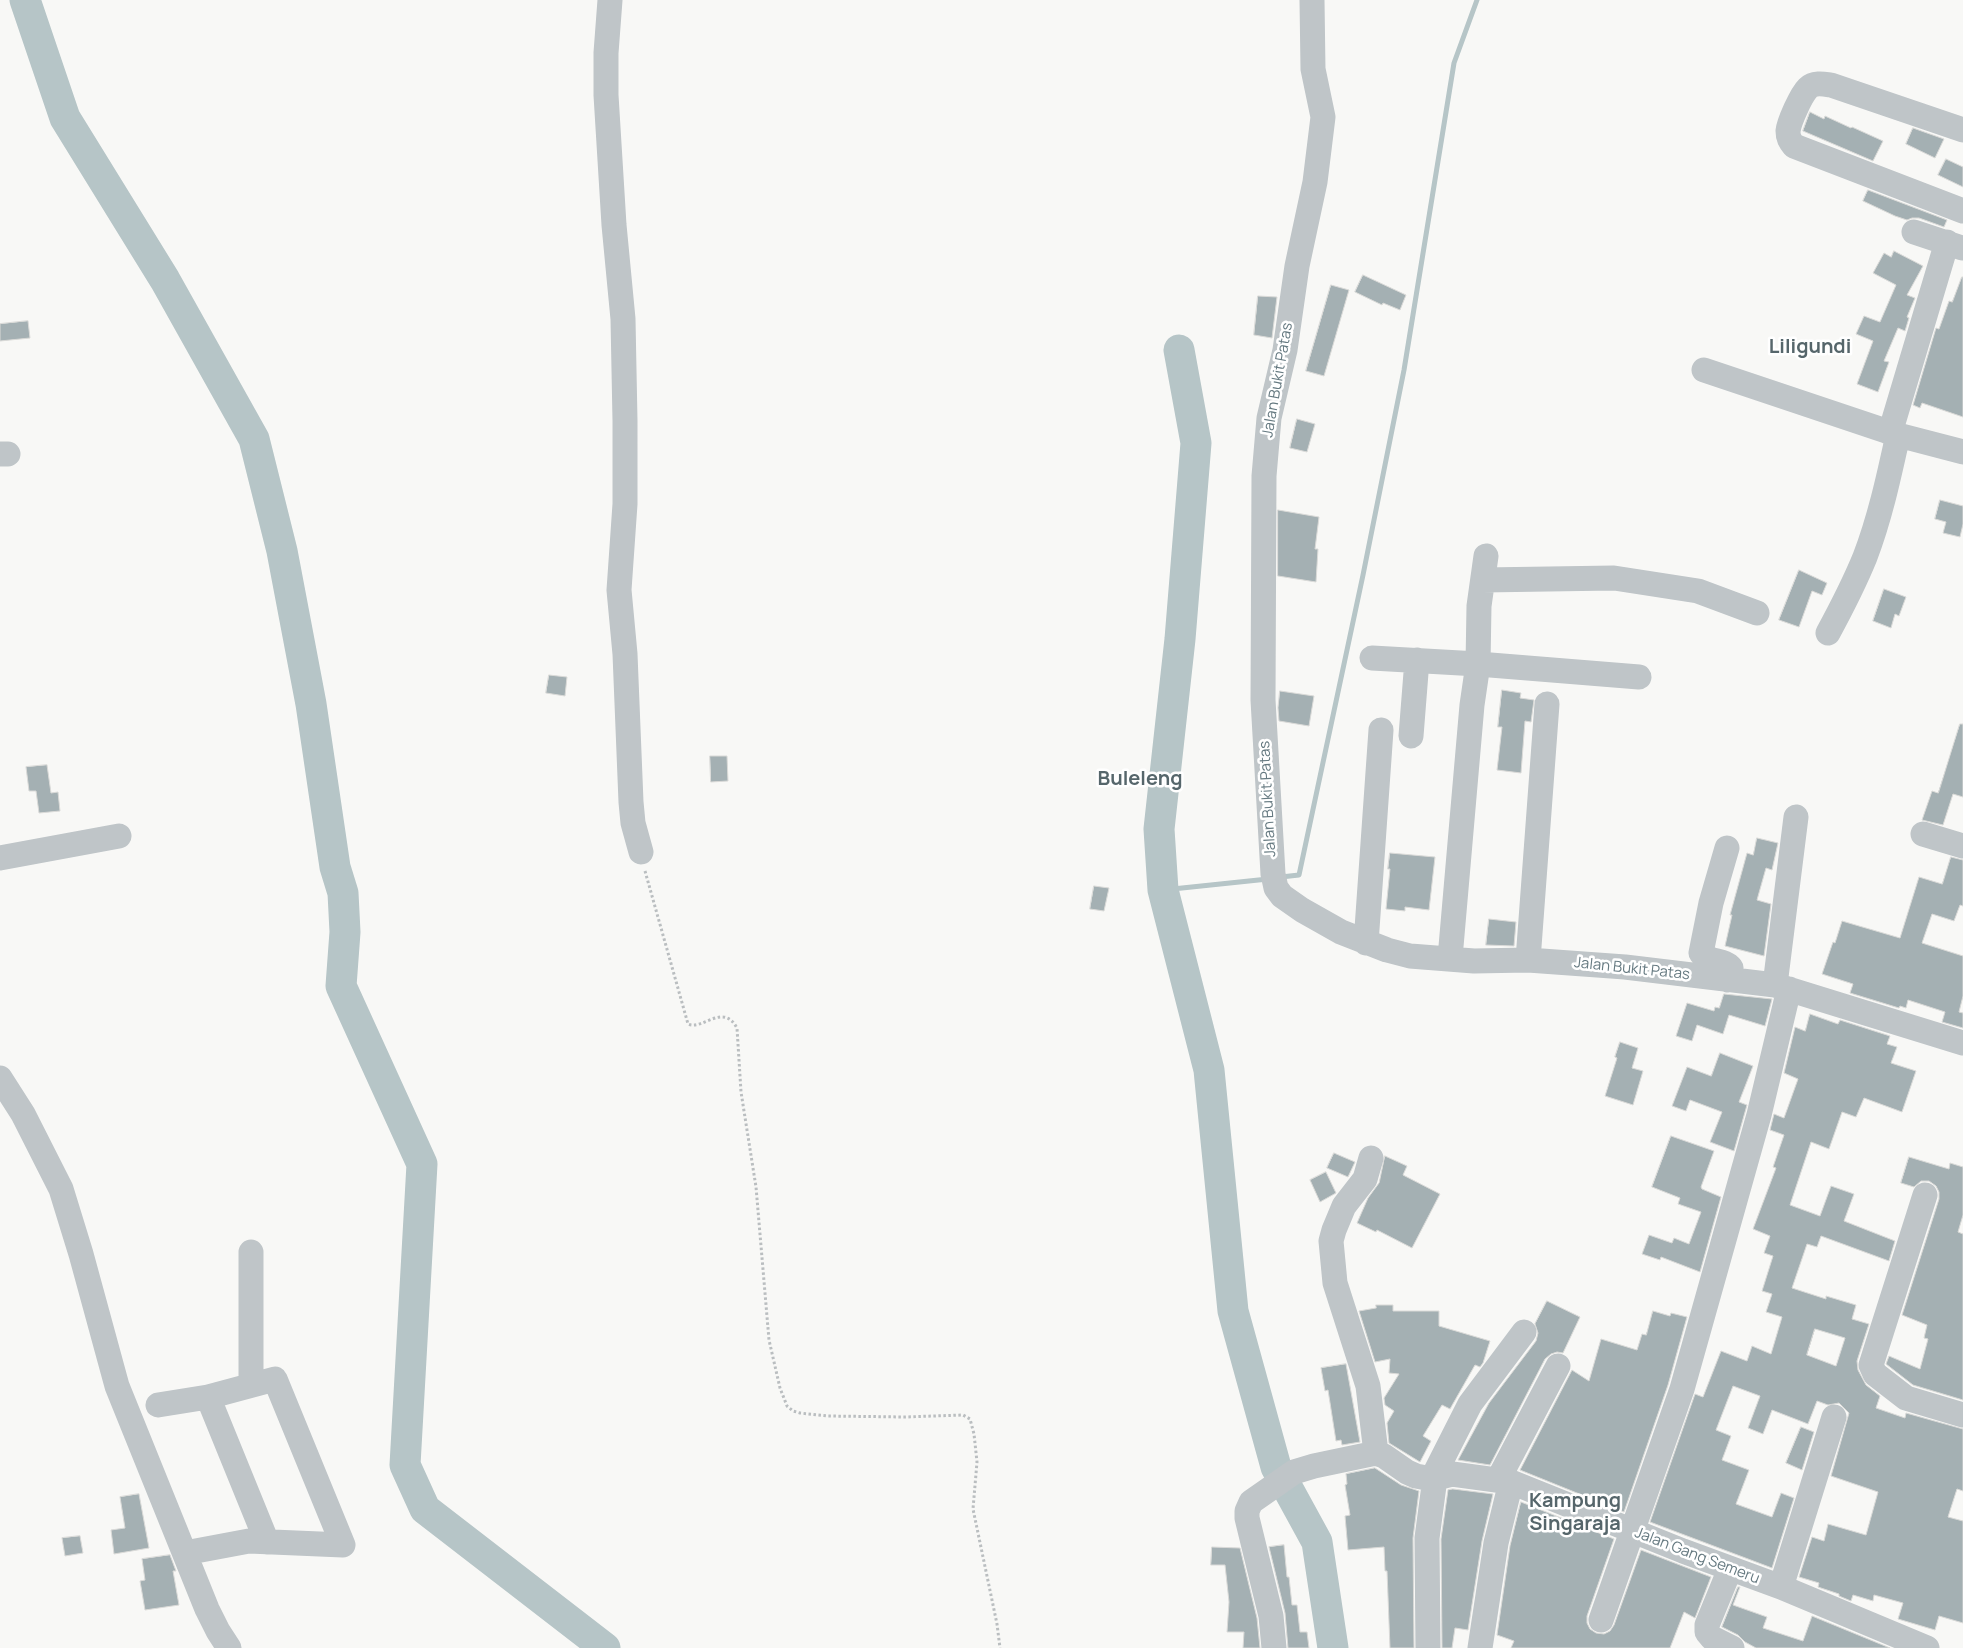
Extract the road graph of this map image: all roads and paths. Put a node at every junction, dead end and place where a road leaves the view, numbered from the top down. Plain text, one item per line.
1 (610, 0) edge
2 (1312, 0) edge
3 (1963, 130) edge
4 (1963, 211) edge
5 (1914, 232) dead end
6 (1959, 246) edge
7 (1704, 370) dead end
8 (1894, 434) junction
9 (1963, 452) edge
10 (1757, 613) dead end
11 (1828, 633) dead end
12 (1372, 658) dead end
13 (1417, 660) junction
14 (1478, 664) junction
15 (1639, 677) dead end
16 (1548, 704) dead end
17 (1381, 730) dead end
18 (1411, 736) dead end
19 (1796, 817) dead end
20 (1923, 834) dead end
21 (119, 836) dead end
22 (1963, 846) edge
23 (1727, 848) dead end
24 (641, 852) joint
25 (0, 858) edge
26 (1366, 943) junction
27 (1450, 958) junction
28 (1528, 960) junction
29 (1728, 980) junction
30 (1782, 987) junction
31 (1963, 1043) edge
32 (0, 1078) edge
33 (1371, 1158) dead end
34 (1925, 1195) dead end
35 (251, 1252) dead end
36 (1524, 1332) dead end
37 (1558, 1366) dead end
38 (251, 1385) junction
39 (208, 1397) junction
40 (158, 1405) dead end
41 (1963, 1415) edge
42 (1834, 1418) dead end
43 (1376, 1454) junction
44 (1434, 1478) junction
45 (1505, 1481) junction
46 (1632, 1531) junction
47 (267, 1542) junction
48 (185, 1553) junction
49 (1730, 1569) junction
50 (1781, 1587) junction
51 (1601, 1620) dead end
52 (229, 1648) edge
53 (1000, 1648) edge
54 (1274, 1648) edge
55 (1428, 1648) edge
56 (1480, 1648) edge
57 (1732, 1648) edge
58 (1927, 1648) edge

1 - 24 street
2 - 26 street, Jalan Bukit Patas
3 - 4 street
5 - 6 street
6 - 8 street
7 - 8 street
8 - 9 street
8 - 11 street
10 - 14 street
12 - 13 street
13 - 14 street
13 - 18 street
14 - 15 street
14 - 27 street
16 - 28 street
17 - 26 street
19 - 30 street
20 - 22 street
21 - 25 street
23 - 29 street
24 - 53 path
26 - 27 street, Jalan Bukit Patas
27 - 28 street, Jalan Bukit Patas
28 - 29 street, Jalan Bukit Patas
29 - 30 street, Jalan Bukit Patas
30 - 31 street, Jalan Bukit Patas
30 - 46 street
32 - 48 street
33 - 43 street
34 - 41 street
35 - 38 street
36 - 44 street
37 - 45 street
38 - 39 street
38 - 47 street
39 - 40 street
39 - 47 street
42 - 50 street
43 - 44 street, Jalan Gang Semeru
43 - 54 street
44 - 45 street, Jalan Gang Semeru
44 - 55 street
45 - 46 street, Jalan Gang Semeru
45 - 56 street
46 - 49 street, Jalan Gang Semeru
46 - 51 street
47 - 48 street
48 - 52 street
49 - 50 street, Jalan Gang Semeru
49 - 57 street
50 - 58 street, Jalan Gang Semeru

